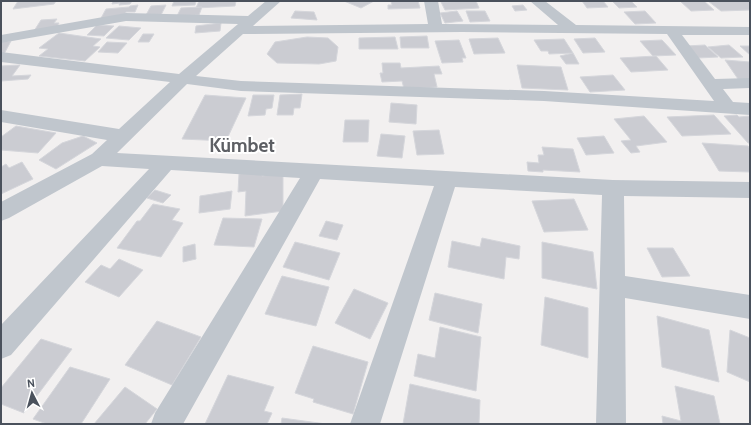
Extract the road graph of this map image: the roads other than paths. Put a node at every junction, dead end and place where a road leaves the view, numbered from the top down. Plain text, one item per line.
1 (274, 1) edge
2 (431, 1) edge
3 (537, 1) edge
4 (246, 25) junction
5 (436, 28) junction
6 (572, 28) junction
7 (670, 29) junction
8 (750, 31) edge
9 (1, 39) edge
10 (1, 57) edge
11 (182, 79) junction
12 (710, 84) junction
13 (750, 84) edge
14 (728, 108) junction
15 (750, 108) edge
16 (1, 116) edge
17 (123, 136) junction
18 (99, 159) junction
19 (166, 162) junction
20 (314, 171) junction
21 (446, 178) junction
22 (613, 188) junction
23 (750, 190) edge
24 (1, 212) edge
25 (612, 285) junction
26 (750, 307) edge
27 (1, 344) edge
28 (166, 424) edge
29 (365, 424) edge
30 (611, 424) edge

1 - 4 street
2 - 5 street
3 - 6 street
4 - 5 street
4 - 9 street
4 - 11 street
5 - 6 street
6 - 7 street
7 - 8 street
7 - 12 street
10 - 11 street
11 - 14 street
11 - 17 street
12 - 13 street
12 - 14 street
14 - 15 street
16 - 17 street
17 - 18 street
18 - 19 street
18 - 24 street
19 - 20 street
19 - 27 street
20 - 21 street
20 - 28 street
21 - 22 street
21 - 29 street
22 - 23 street
22 - 25 street
25 - 26 street
25 - 30 street

